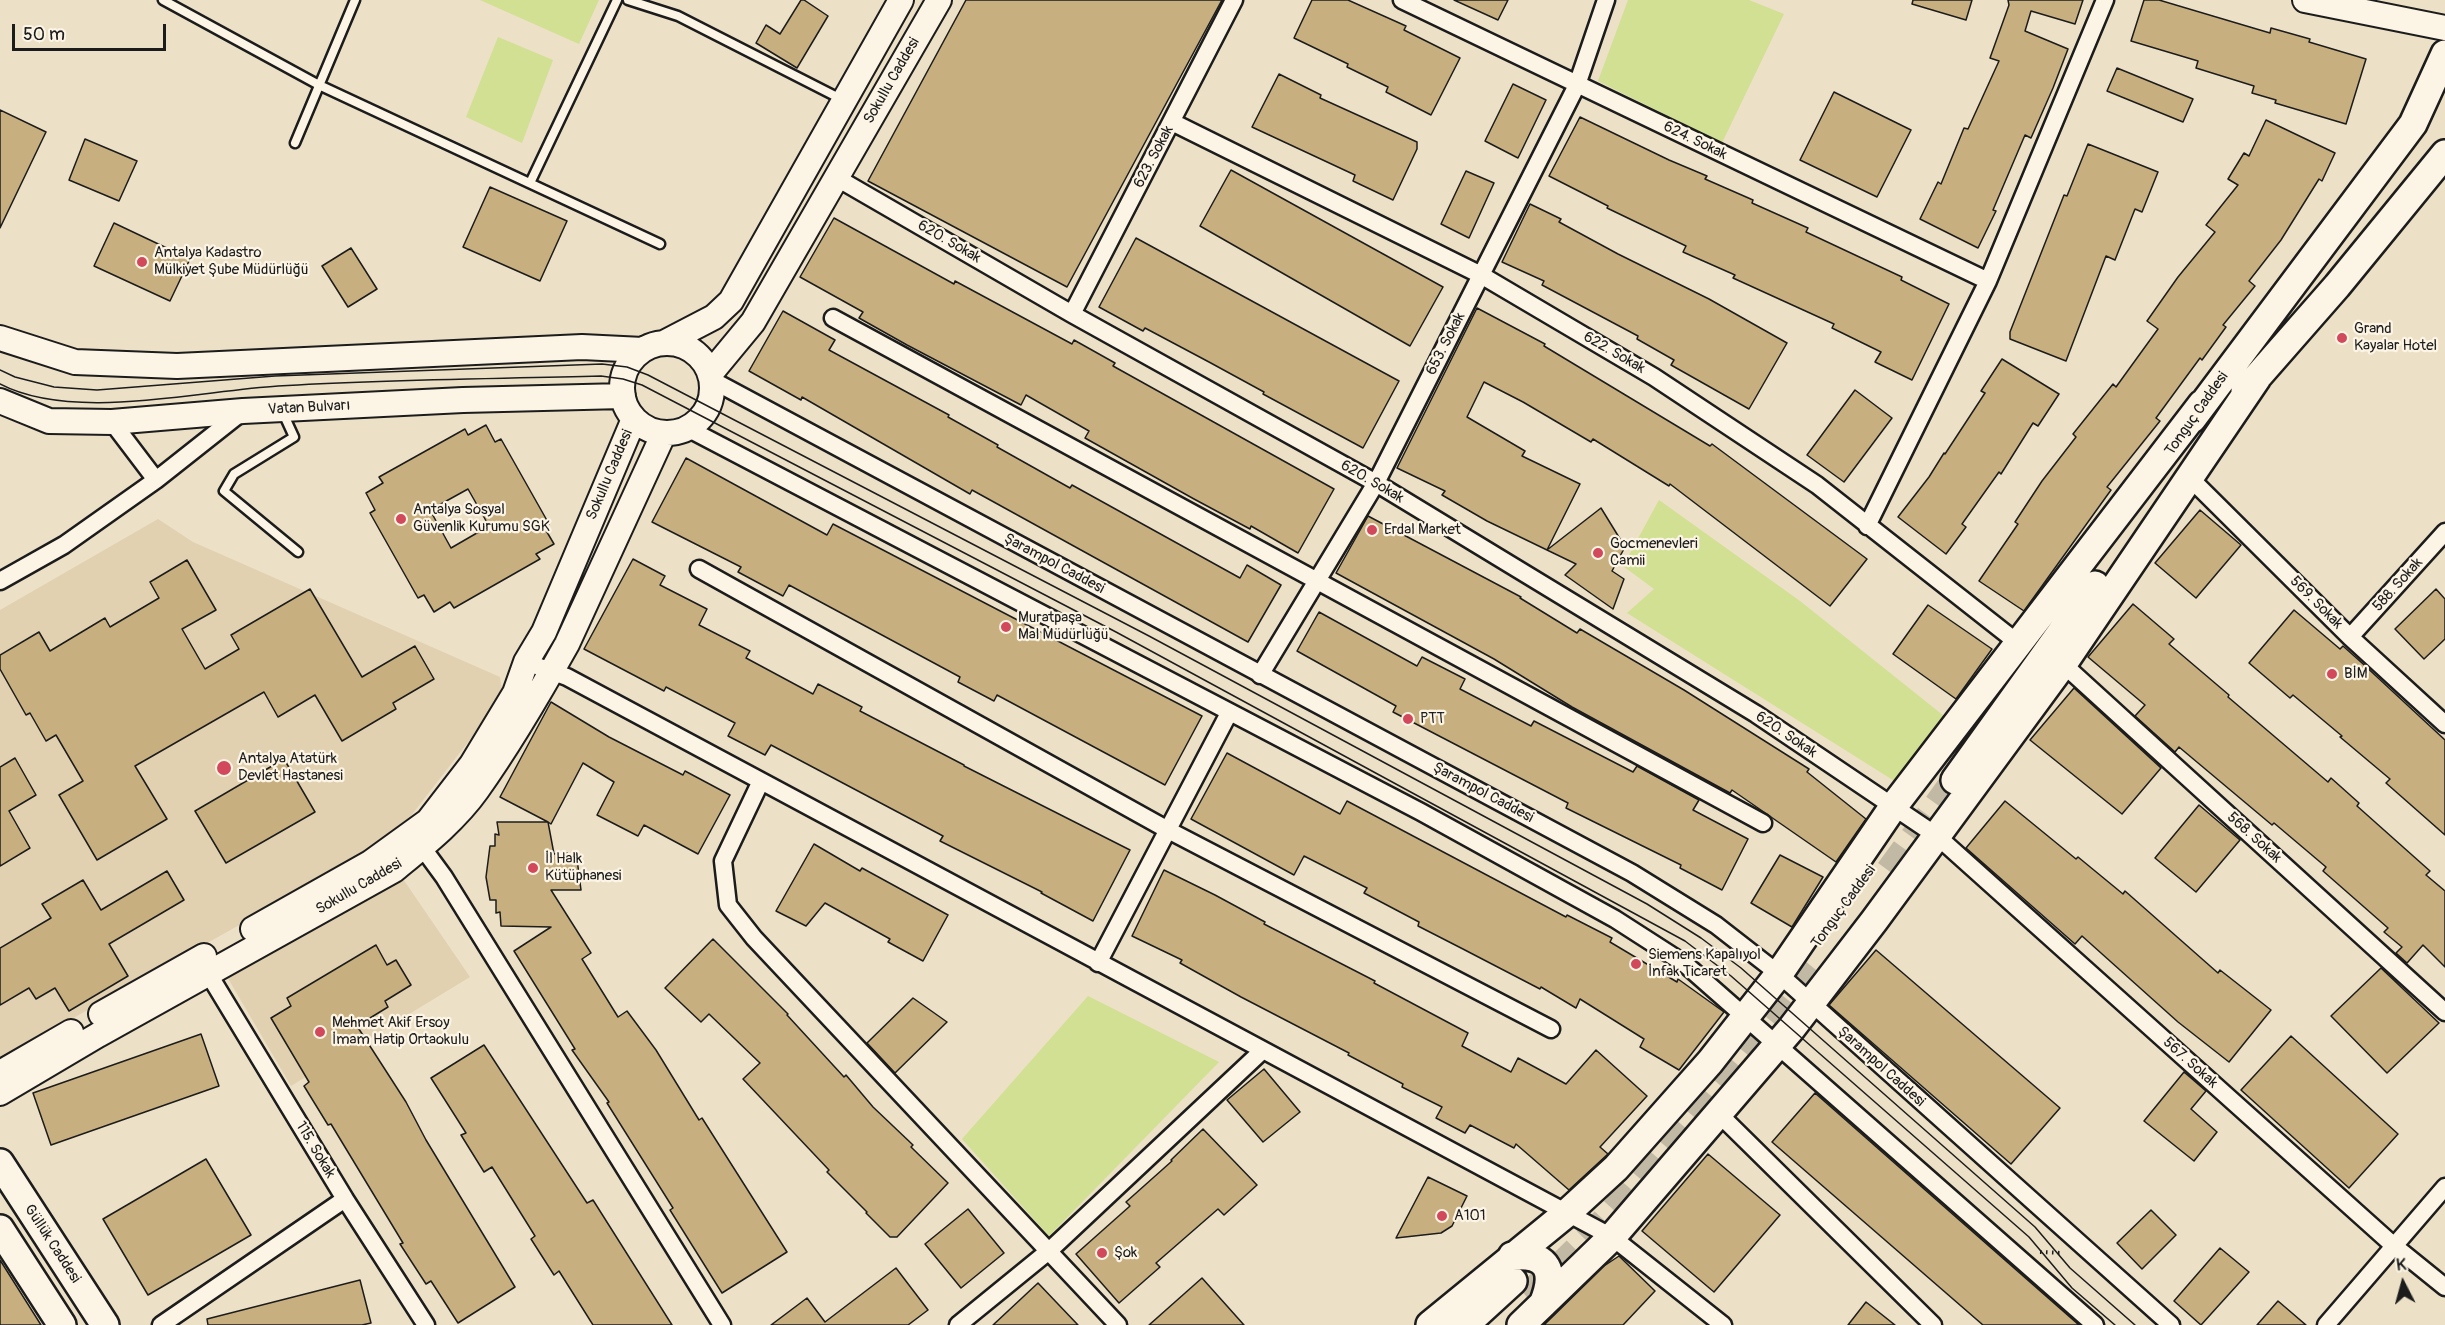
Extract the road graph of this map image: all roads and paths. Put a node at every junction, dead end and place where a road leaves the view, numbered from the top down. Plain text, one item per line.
1 (163, 0) edge
2 (355, 0) edge
3 (617, 0) edge
4 (628, 0) edge
5 (901, 0) edge
6 (939, 0) edge
7 (1234, 0) edge
8 (1402, 0) edge
9 (1606, 0) edge
10 (2105, 0) edge
11 (2305, 0) edge
12 (2445, 28) edge
13 (2445, 54) edge
14 (319, 85) junction
15 (1577, 85) junction
16 (844, 100) junction
17 (1173, 122) junction
18 (295, 143) dead end
19 (2445, 154) edge
20 (837, 178) junction
21 (530, 183) junction
22 (660, 244) dead end
23 (1481, 275) junction
24 (1988, 281) junction
25 (1072, 314) junction
26 (833, 318) dead end
27 (0, 338) edge
28 (654, 346) junction
29 (711, 377) junction
30 (2257, 378) junction
31 (623, 396) junction
32 (0, 401) edge
33 (2202, 404) junction
34 (282, 410) junction
35 (243, 411) junction
36 (634, 418) junction
37 (112, 422) junction
38 (676, 430) junction
39 (2190, 478) junction
40 (156, 480) junction
41 (1376, 483) junction
42 (1867, 526) junction
43 (2445, 532) edge
44 (298, 552) dead end
45 (699, 569) dead end
46 (1318, 579) junction
47 (0, 581) edge
48 (2350, 637) junction
49 (2018, 643) junction
50 (526, 662) junction
51 (2063, 664) junction
52 (551, 672) junction
53 (1260, 675) junction
54 (1229, 713) junction
55 (2445, 724) edge
56 (761, 781) junction
57 (1893, 807) junction
58 (1763, 823) dead end
59 (1168, 830) junction
60 (1937, 836) junction
61 (415, 842) junction
62 (1884, 866) tunnel mouth
63 (1816, 958) tunnel mouth
64 (1098, 963) junction
65 (208, 973) junction
66 (1779, 974) junction
67 (1810, 1002) junction
68 (2445, 1012) edge
69 (1746, 1018) junction
70 (1551, 1029) dead end
71 (1779, 1045) junction
72 (1262, 1051) junction
73 (0, 1073) edge
74 (0, 1093) edge
75 (1719, 1114) junction
76 (0, 1163) edge
77 (2445, 1187) edge
78 (345, 1199) junction
79 (1566, 1213) junction
80 (0, 1229) edge
81 (1612, 1237) junction
82 (2393, 1245) junction
83 (1050, 1250) junction
84 (2031, 1252) dead end
85 (2066, 1253) dead end
86 (1523, 1284) junction
87 (2445, 1287) edge
88 (62, 1325) edge
89 (105, 1325) edge
90 (161, 1325) edge
91 (426, 1325) edge
92 (722, 1325) edge
93 (958, 1325) edge
94 (1118, 1325) edge
95 (1430, 1325) edge
96 (1465, 1325) edge
97 (1493, 1325) edge
98 (1521, 1325) edge
99 (1723, 1325) edge
100 (1933, 1325) edge
101 (2095, 1325) edge
102 (2171, 1325) edge
103 (2326, 1325) edge

1 - 14 lane
2 - 14 lane
3 - 21 lane
4 - 16 lane
5 - 16 main road
6 - 20 main road, Sokullu Caddesi
7 - 17 street, 623. Sokak
8 - 15 street, 624. Sokak
9 - 15 street, 653. Sokak
10 - 24 street
11 - 12 main road
13 - 33 main road, Tonguç Caddesi
14 - 18 lane
14 - 21 lane
15 - 23 street, 653. Sokak
15 - 24 street, 624. Sokak
16 - 28 main road
17 - 23 street, 622. Sokak
17 - 25 street, 623. Sokak
19 - 30 main road
20 - 25 street, 620. Sokak
20 - 29 main road, Sokullu Caddesi
21 - 22 lane
23 - 41 street, 653. Sokak
23 - 42 street, 622. Sokak
24 - 42 street
25 - 41 street, 620. Sokak
26 - 46 street
27 - 28 main road
28 - 29 main road
28 - 31 main road
29 - 38 main road
29 - 53 street, Şarampol Caddesi
30 - 33 main road, Tonguç Caddesi
30 - 39 main road
31 - 34 main road, Vatan Bulvarı
31 - 36 main road
32 - 37 main road, Vatan Bulvarı
33 - 49 main road
34 - 35 main road, Vatan Bulvarı
34 - 44 lane
35 - 37 main road, Vatan Bulvarı
35 - 40 street
36 - 38 main road
36 - 50 main road, Sokullu Caddesi
37 - 40 street
38 - 52 main road, Sokullu Caddesi
38 - 54 street
39 - 48 street, 569. Sokak
39 - 51 main road
40 - 47 street
41 - 46 street, 653. Sokak
41 - 57 street, 620. Sokak
42 - 49 street, 622. Sokak
43 - 48 street, 588. Sokak
45 - 59 street
46 - 53 street, 653. Sokak
46 - 58 street
48 - 55 street, 569. Sokak
49 - 57 main road
50 - 52 street
50 - 61 main road, Sokullu Caddesi
51 - 60 main road
51 - 68 street, 568. Sokak
52 - 56 street
52 - 61 main road, Sokullu Caddesi
53 - 66 street, Şarampol Caddesi
54 - 59 street
54 - 69 street
56 - 64 street
56 - 83 street
57 - 60 street, 620. Sokak
57 - 66 main road
59 - 64 street
59 - 70 street
60 - 67 main road
60 - 82 street, 567. Sokak
61 - 65 main road, Sokullu Caddesi
61 - 73 main road, Sokullu Caddesi
61 - 92 street
62 - 63 main road, Tonguç Caddesi
64 - 72 street
65 - 74 main road, Sokullu Caddesi
65 - 78 street, 115. Sokak
66 - 67 street, Şarampol Caddesi
66 - 69 main road
67 - 71 main road
67 - 102 street, Şarampol Caddesi
69 - 71 street
69 - 79 main road
71 - 75 main road
71 - 101 street
72 - 79 street
72 - 83 street
75 - 81 main road
75 - 100 street
76 - 89 main road, Güllük Caddesi
77 - 82 street
78 - 90 street
78 - 91 street, 115. Sokak
79 - 81 street
79 - 86 main road
80 - 88 main road
81 - 86 main road
81 - 99 street
82 - 87 street, 567. Sokak
82 - 103 street
83 - 93 street
83 - 94 street
84 - 85 path
86 - 95 main road
86 - 96 main road
86 - 97 main road
86 - 98 main road

